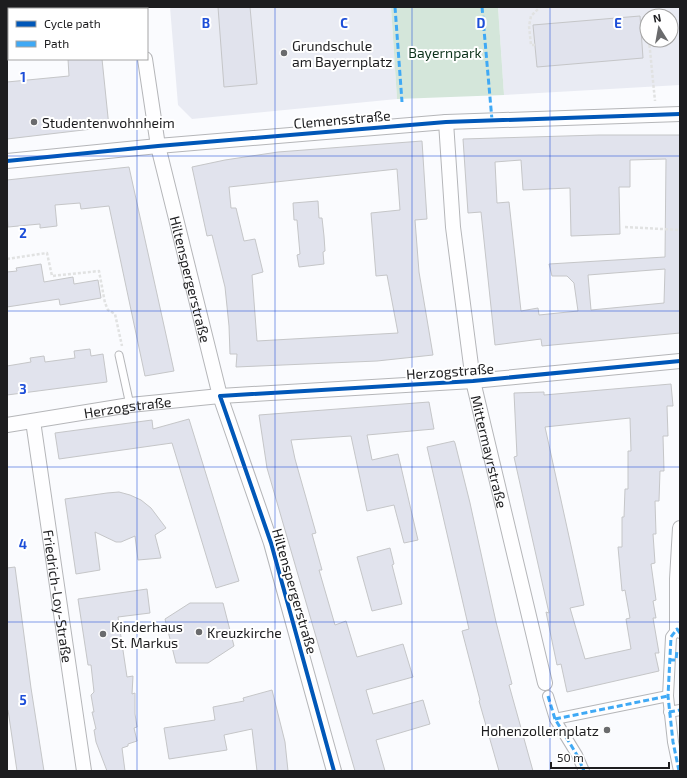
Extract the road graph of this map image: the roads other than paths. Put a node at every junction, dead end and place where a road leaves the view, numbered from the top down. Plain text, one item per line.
1 (145, 60) edge
2 (680, 114) edge
3 (446, 122) junction
4 (158, 146) junction
5 (7, 161) edge
6 (121, 354) road end
7 (680, 361) edge
8 (473, 381) junction
9 (220, 396) junction
10 (130, 405) junction
11 (33, 421) junction
12 (7, 425) edge
13 (680, 528) edge
14 (678, 631) edge
15 (676, 650) dead end
16 (669, 660) junction
17 (546, 690) joint
18 (668, 696) junction
19 (680, 710) edge
20 (669, 712) junction
21 (555, 719) junction
22 (84, 771) edge
23 (334, 771) edge
24 (584, 771) edge
25 (679, 771) edge

1 - 4 street, Hiltenspergerstraße
2 - 3 street, Clemensstraße
3 - 4 street, Clemensstraße
3 - 8 street, Mittermayrstraße
4 - 5 street, Clemensstraße
4 - 9 street, Hiltenspergerstraße
6 - 10 lane
7 - 8 street, Herzogstraße
8 - 9 street, Herzogstraße
8 - 17 street, Mittermayrstraße
9 - 10 street, Herzogstraße
9 - 23 street, Hiltenspergerstraße
10 - 11 street, Herzogstraße
11 - 12 street, Herzogstraße
11 - 22 street, Friedrich-Loy-Straße
13 - 14 street
14 - 16 street
15 - 16 street
16 - 18 street
17 - 21 street
18 - 20 street
18 - 21 street
19 - 20 street
20 - 25 street
21 - 24 street

